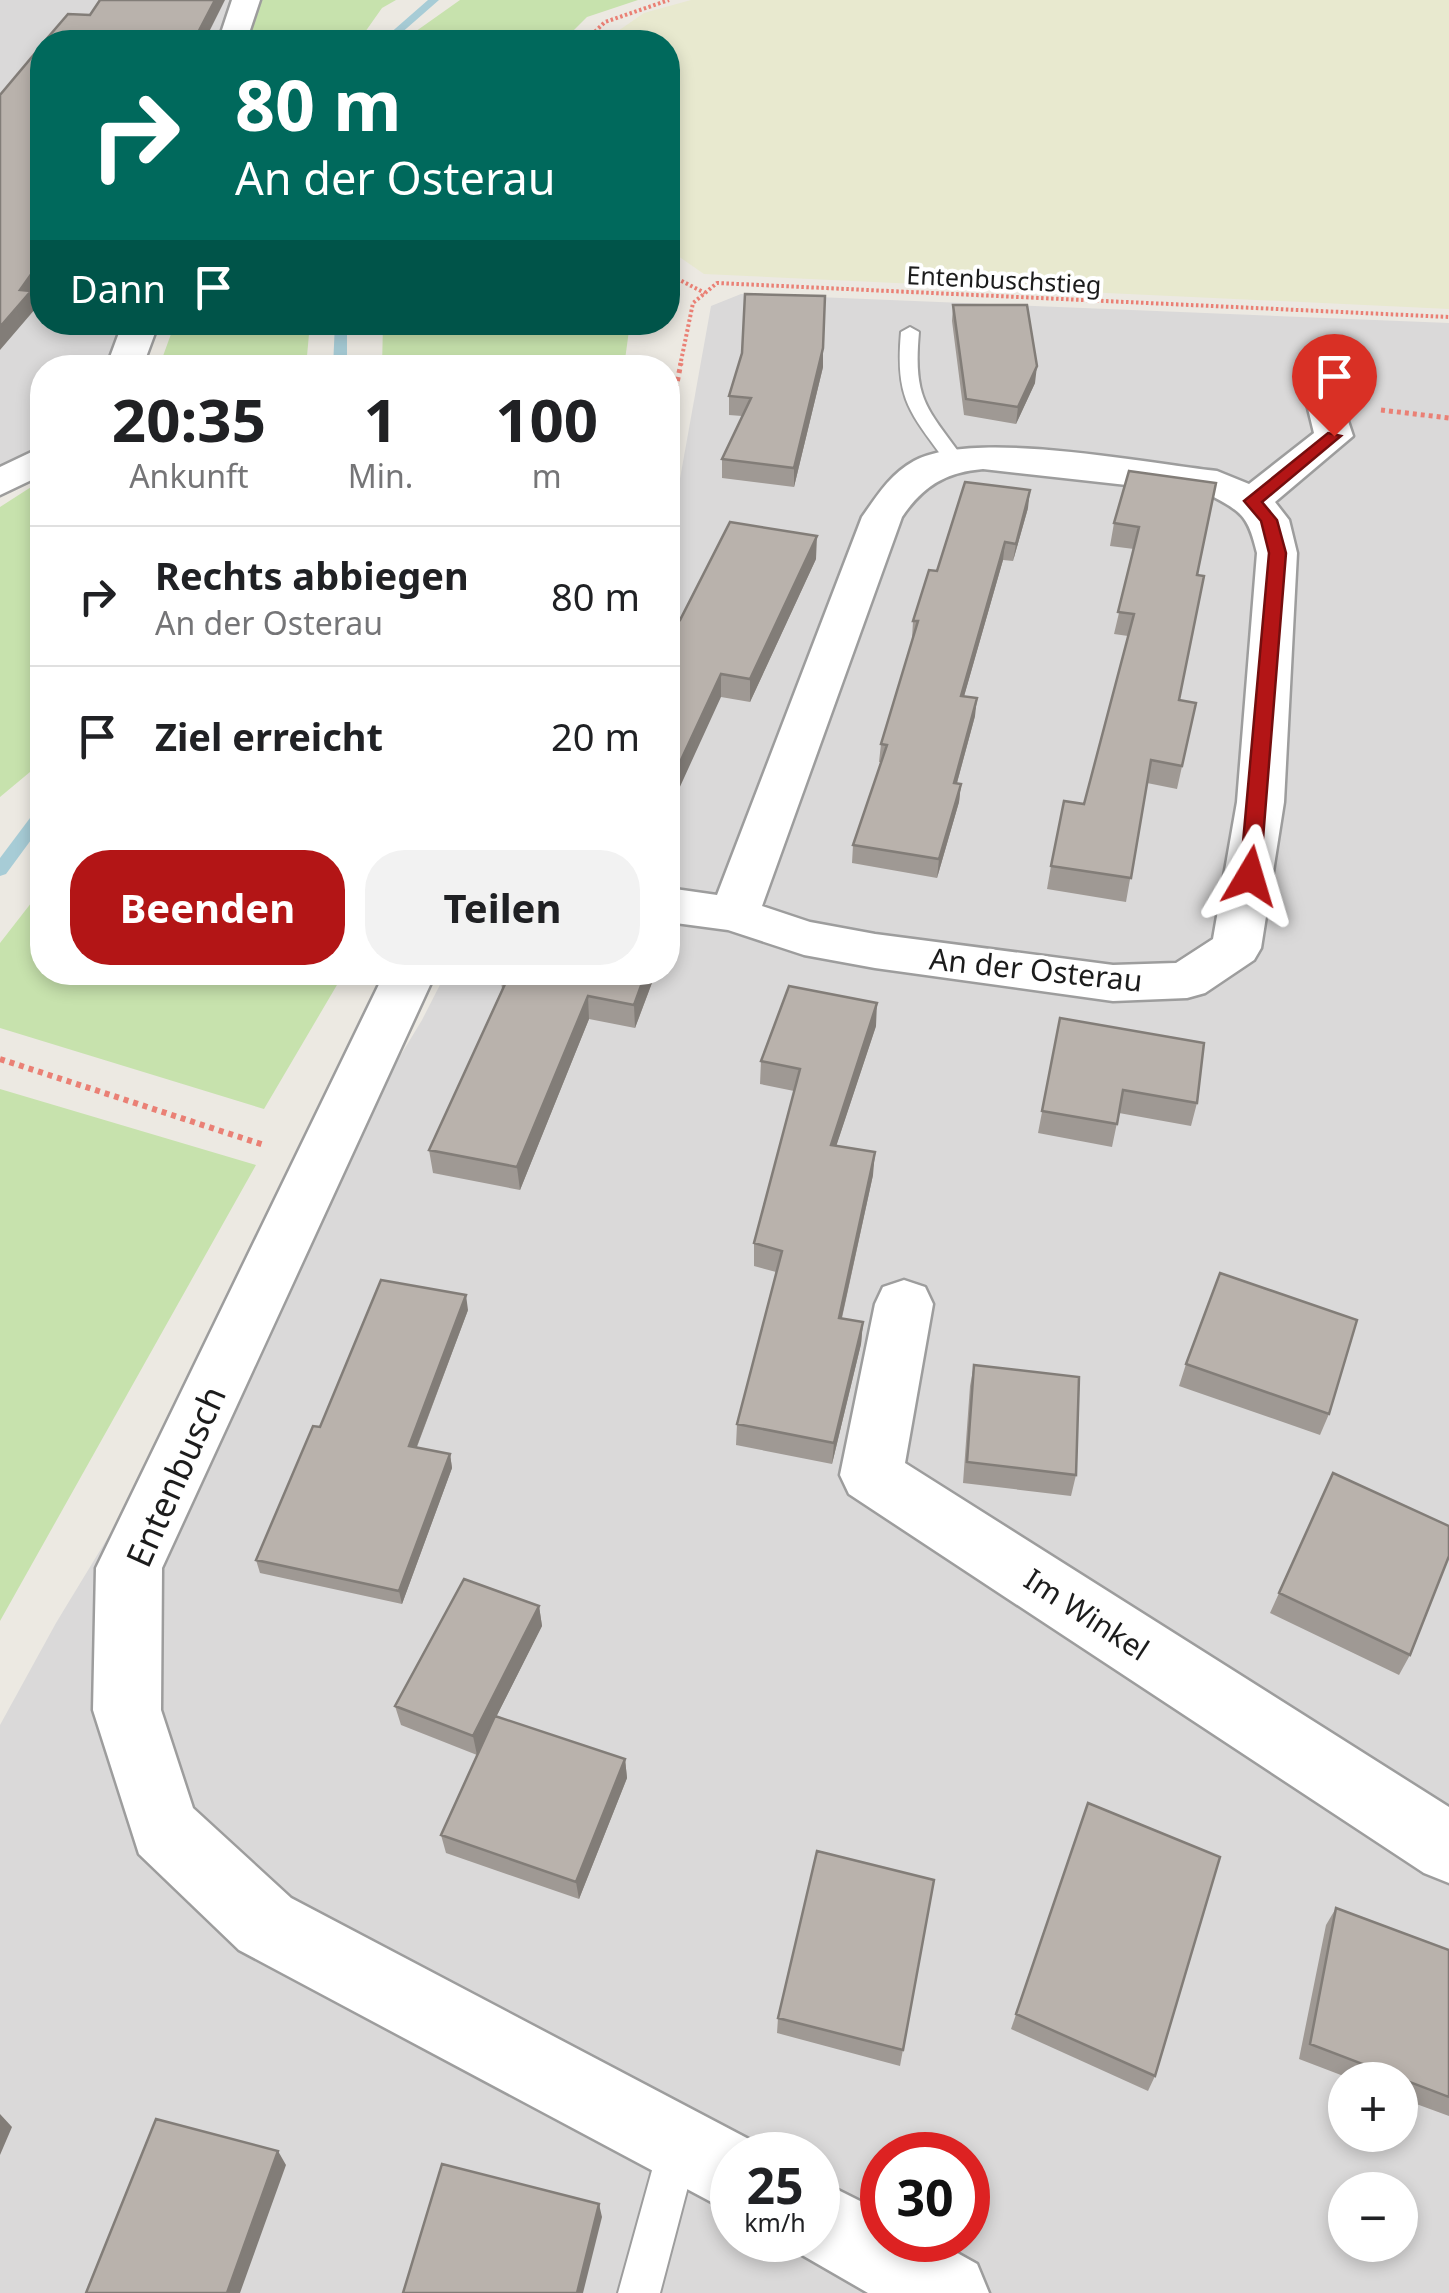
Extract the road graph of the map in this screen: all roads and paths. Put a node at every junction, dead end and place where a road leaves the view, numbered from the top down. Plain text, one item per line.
1 (246, 0) edge
2 (666, 1) edge
3 (236, 30) edge
4 (597, 30) edge
5 (680, 280) edge
6 (705, 293) junction
7 (1449, 317) edge
8 (910, 332) dead end
9 (680, 368) edge
10 (1324, 396) dead end
11 (1449, 418) edge
12 (1334, 436) junction
13 (954, 459) junction
14 (30, 466) edge
15 (0, 483) edge
16 (1252, 501) junction
17 (680, 907) edge
18 (734, 914) junction
19 (405, 985) edge
20 (0, 1059) edge
21 (318, 1162) junction
22 (904, 1304) dead end
23 (1449, 1848) edge
24 (706, 2158) edge
25 (840, 2232) edge
26 (640, 2293) edge
27 (948, 2293) edge

1 - 3 street
2 - 4 path
5 - 6 path
6 - 7 path, Entenbuschstieg
6 - 9 path
8 - 13 lane
10 - 12 street
11 - 12 path
12 - 16 street
13 - 16 street
13 - 18 street
14 - 15 street
16 - 18 street, An der Osterau
17 - 18 street, An der Osterau
19 - 21 street, Entenbusch
20 - 21 path
21 - 24 street, Entenbusch
22 - 23 street, Im Winkel
24 - 26 lane
25 - 27 street

